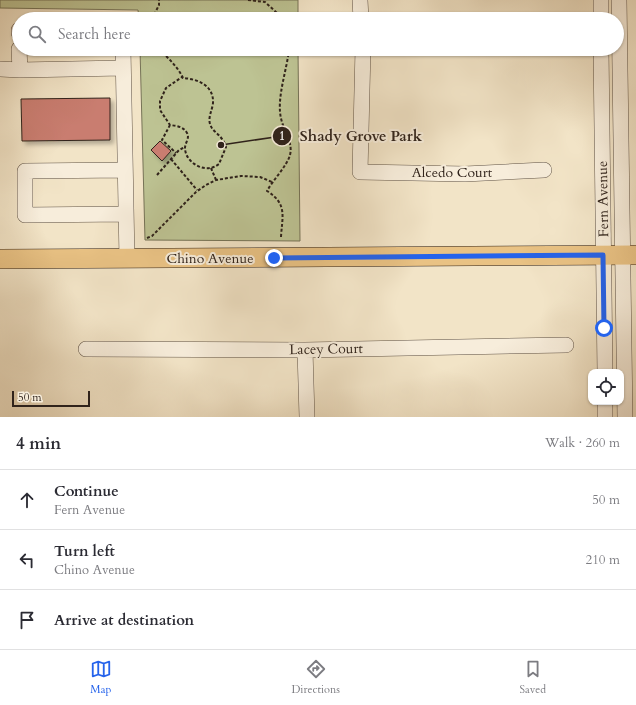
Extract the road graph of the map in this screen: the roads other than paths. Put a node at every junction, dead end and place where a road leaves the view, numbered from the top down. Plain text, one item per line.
1 (360, 0) edge
2 (601, 0) edge
3 (619, 0) edge
4 (361, 12) edge
5 (601, 12) edge
6 (620, 12) edge
7 (19, 56) edge
8 (123, 56) edge
9 (363, 56) edge
10 (601, 56) edge
11 (621, 56) edge
12 (123, 68) junction
13 (0, 69) edge
14 (20, 70) junction
15 (125, 170) junction
16 (544, 170) dead end
17 (126, 214) junction
18 (603, 255) junction
19 (630, 255) edge
20 (0, 259) edge
21 (127, 259) junction
22 (566, 345) dead end
23 (86, 349) dead end
24 (305, 350) junction
25 (605, 369) edge
26 (605, 405) edge
27 (307, 417) edge
28 (605, 417) edge
29 (625, 417) edge

1 - 4 street
2 - 5 street
3 - 6 street, Fern Avenue
7 - 14 street
8 - 12 street
9 - 16 street, Alcedo Court
10 - 18 street, Fern Avenue
11 - 19 street, Fern Avenue
12 - 14 street
12 - 15 street
13 - 14 street
15 - 17 street
15 - 17 street
17 - 21 street
18 - 19 main road, Chino Avenue
18 - 21 main road, Chino Avenue
18 - 25 street, Fern Avenue
19 - 29 street, Fern Avenue
20 - 21 main road, Chino Avenue
22 - 24 street, Lacey Court
23 - 24 street, Lacey Court
24 - 27 street
26 - 28 street

